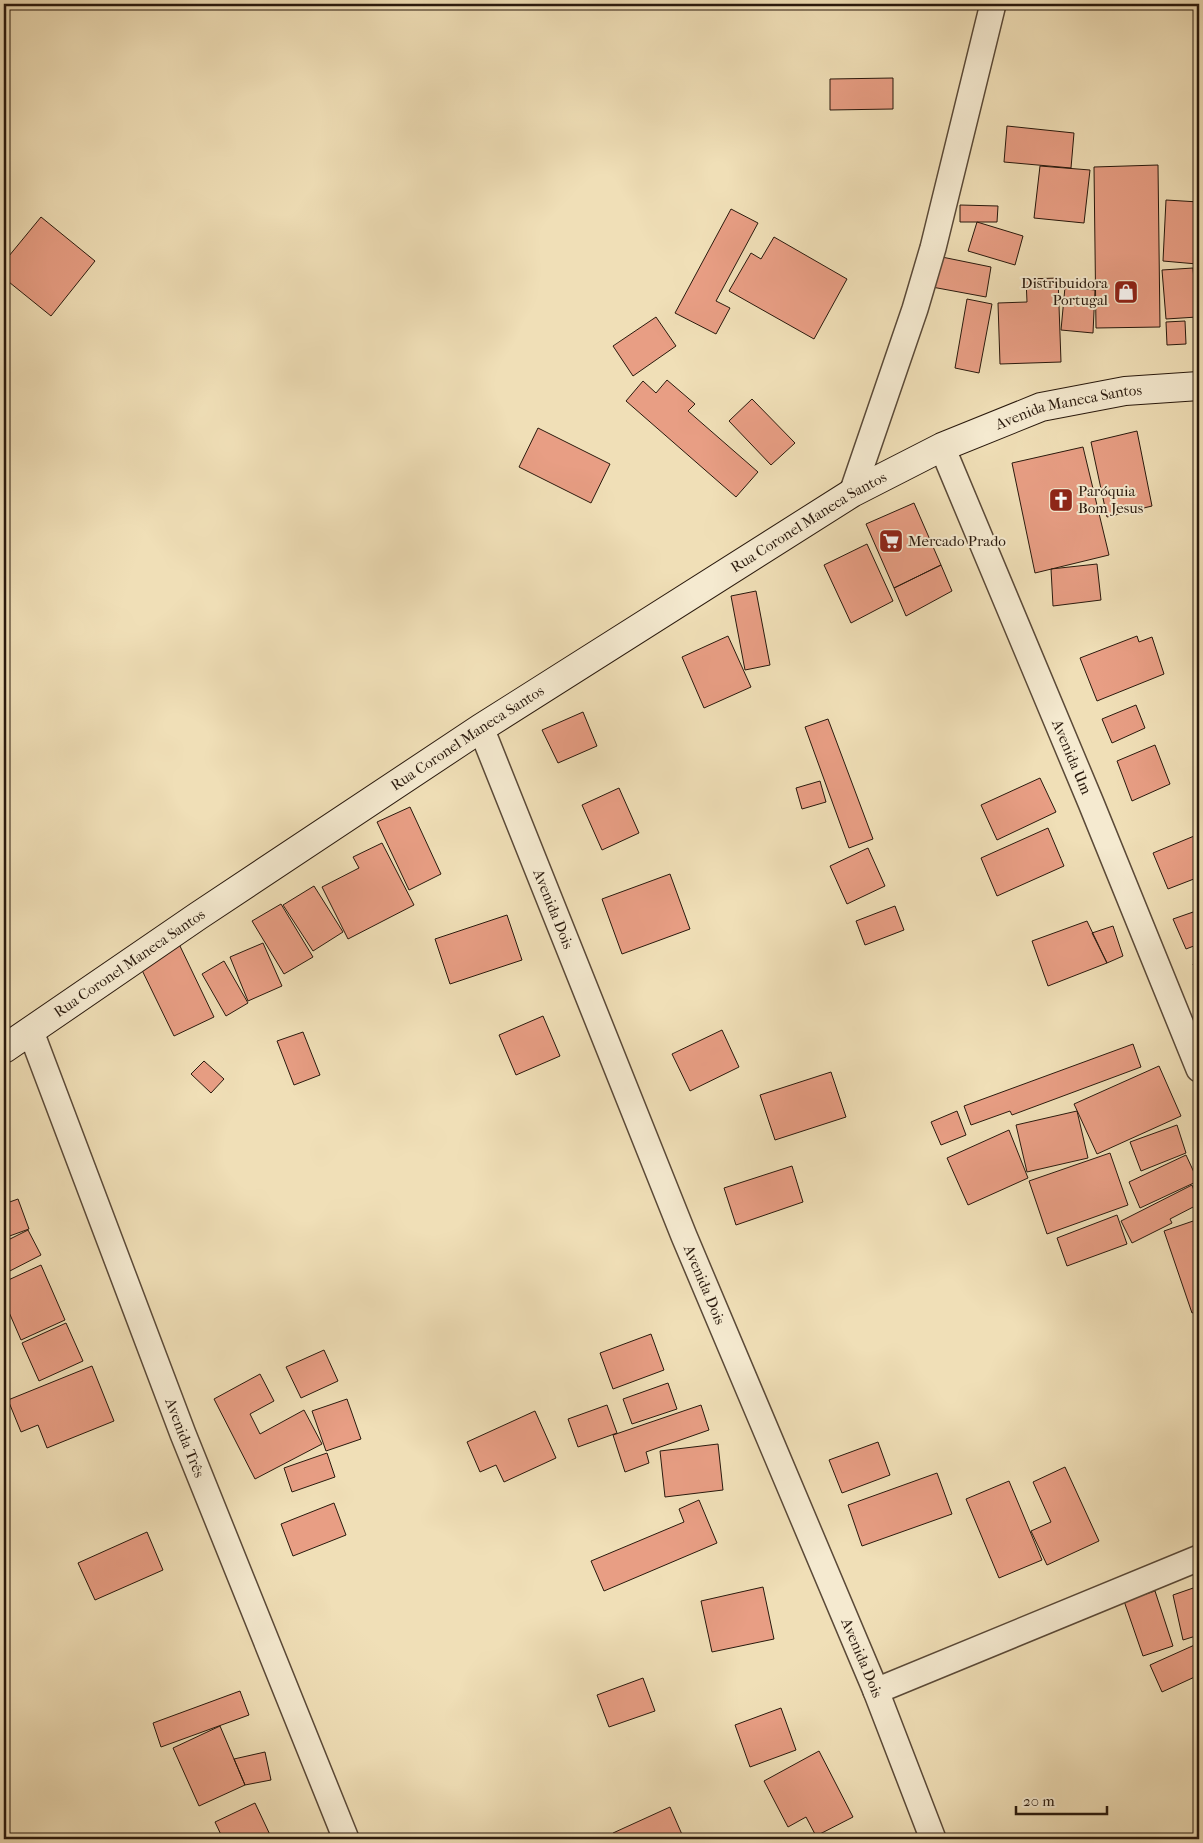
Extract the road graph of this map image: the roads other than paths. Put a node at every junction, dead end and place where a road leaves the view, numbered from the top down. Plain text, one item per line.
1 (993, 4) edge
2 (1199, 386) edge
3 (942, 447) junction
4 (852, 493) junction
5 (481, 728) junction
6 (31, 1032) junction
7 (4, 1049) edge
8 (1199, 1069) edge
9 (1199, 1558) edge
10 (876, 1691) junction
11 (346, 1839) edge
12 (933, 1839) edge

1 - 4 street
2 - 3 street, Avenida Maneca Santos
3 - 4 street, Rua Coronel Maneca Santos
3 - 8 street, Avenida Um
4 - 5 street, Rua Coronel Maneca Santos
5 - 6 street, Rua Coronel Maneca Santos
5 - 10 street, Avenida Dois
6 - 7 street, Rua Coronel Maneca Santos
6 - 11 street, Avenida Três
9 - 10 street
10 - 12 street, Avenida Dois

